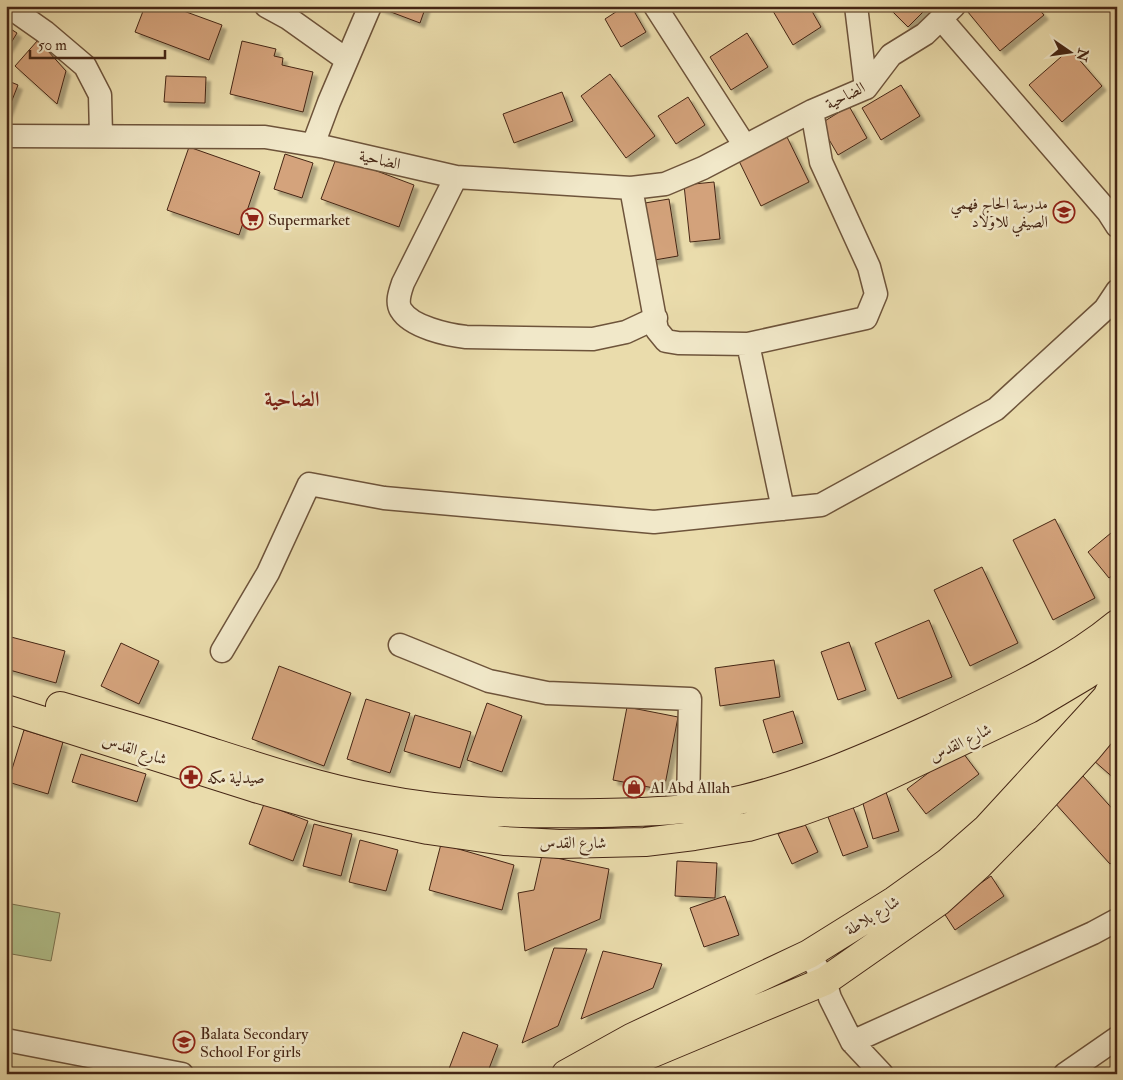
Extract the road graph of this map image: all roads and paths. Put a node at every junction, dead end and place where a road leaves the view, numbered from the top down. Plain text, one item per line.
1 (8, 6) edge
2 (266, 6) edge
3 (370, 6) edge
4 (655, 6) edge
5 (856, 6) edge
6 (948, 13) edge
7 (347, 60) junction
8 (866, 88) junction
9 (812, 111) junction
10 (101, 135) junction
11 (6, 136) edge
12 (313, 145) junction
13 (745, 146) junction
14 (456, 177) junction
15 (631, 188) junction
16 (1117, 226) edge
17 (1117, 291) edge
18 (656, 318) junction
19 (748, 344) junction
20 (784, 509) junction
21 (1117, 624) edge
22 (400, 645) dead end
23 (222, 651) dead end
24 (1117, 654) edge
25 (1117, 675) edge
26 (6, 691) edge
27 (6, 709) edge
28 (1117, 714) edge
29 (688, 808) junction
30 (1117, 920) edge
31 (810, 954) junction
32 (825, 981) junction
33 (1117, 1038) edge
34 (6, 1040) edge
35 (852, 1042) junction
36 (182, 1074) edge
37 (566, 1074) edge
38 (616, 1074) edge
39 (882, 1074) edge
40 (1065, 1074) edge

1 - 10 street
2 - 7 street
3 - 7 street
4 - 13 street
5 - 8 street
6 - 8 street, الضاحية
6 - 16 street
7 - 12 street
8 - 9 street, الضاحية
9 - 13 street, الضاحية
9 - 19 street
10 - 11 street, الضاحية
10 - 12 street, الضاحية
12 - 14 street, الضاحية
13 - 15 street, الضاحية
14 - 15 street, الضاحية
14 - 18 street
15 - 18 street
17 - 20 street
18 - 19 street
19 - 20 street
20 - 23 street
21 - 29 main road, شارع القدس
22 - 29 street
24 - 27 main road, شارع القدس
25 - 31 main road, شارع بلاطة
26 - 29 main road, شارع القدس
28 - 32 main road, شارع بلاطة
30 - 35 street
31 - 32 street
31 - 37 main road, شارع بلاطة
32 - 35 street
32 - 38 main road, شارع بلاطة
33 - 40 street
34 - 36 street
35 - 39 street

